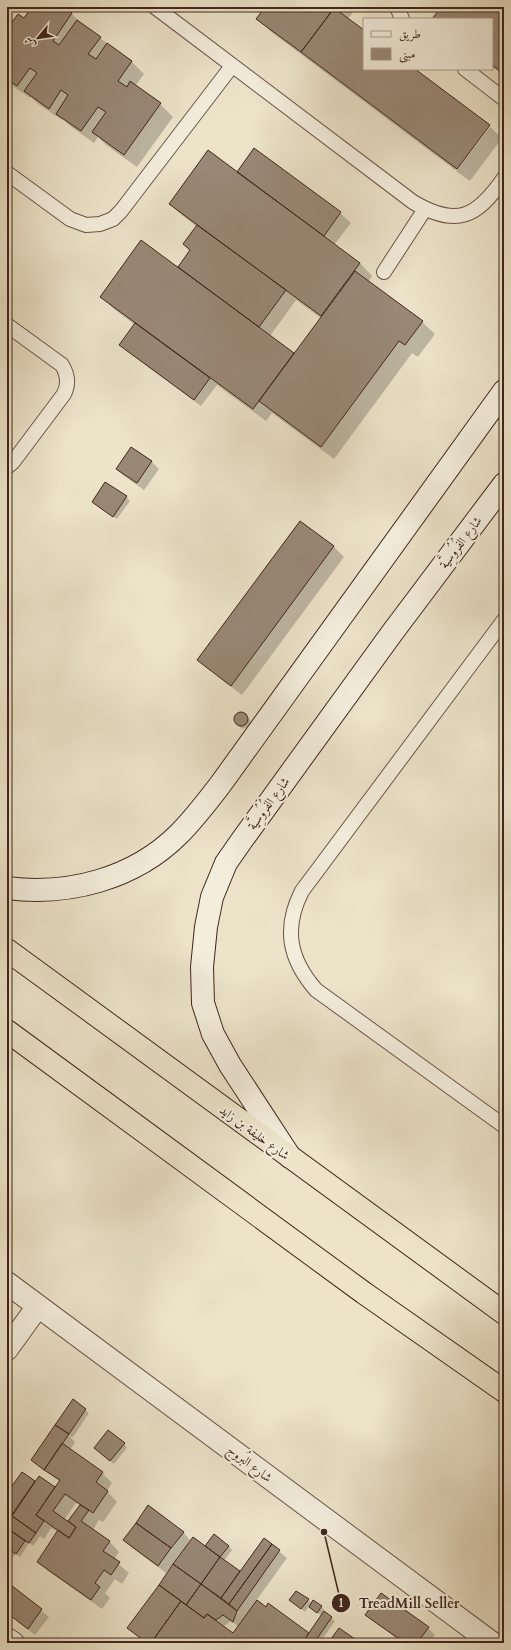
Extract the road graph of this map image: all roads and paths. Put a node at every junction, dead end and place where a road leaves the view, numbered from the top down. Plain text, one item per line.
1 (155, 7) edge
2 (396, 7) edge
3 (402, 18) edge
4 (232, 66) junction
5 (465, 70) edge
6 (504, 99) edge
7 (7, 173) edge
8 (504, 178) edge
9 (425, 209) junction
10 (384, 272) dead end
11 (7, 324) edge
12 (504, 391) edge
13 (7, 467) edge
14 (504, 484) edge
15 (504, 620) edge
16 (7, 888) edge
17 (7, 950) edge
18 (7, 1031) edge
19 (504, 1126) edge
20 (292, 1159) junction
21 (7, 1284) edge
22 (38, 1306) junction
23 (504, 1313) edge
24 (7, 1349) edge
25 (504, 1391) edge
26 (7, 1639) edge
27 (13, 1643) edge
28 (492, 1643) edge

1 - 4 lane
2 - 3 lane
4 - 7 lane
4 - 9 lane
5 - 6 lane
8 - 9 lane
9 - 10 lane
11 - 13 lane
12 - 16 street
14 - 20 street, شارع الفُرُوسِيَّة
15 - 19 lane
17 - 20 highway, شارع خليفة بن زايد
18 - 25 highway
20 - 23 highway, شارع خليفة بن زايد
21 - 22 street, شارع البُروج
22 - 24 street
22 - 28 street, شارع البُروج
26 - 27 street

